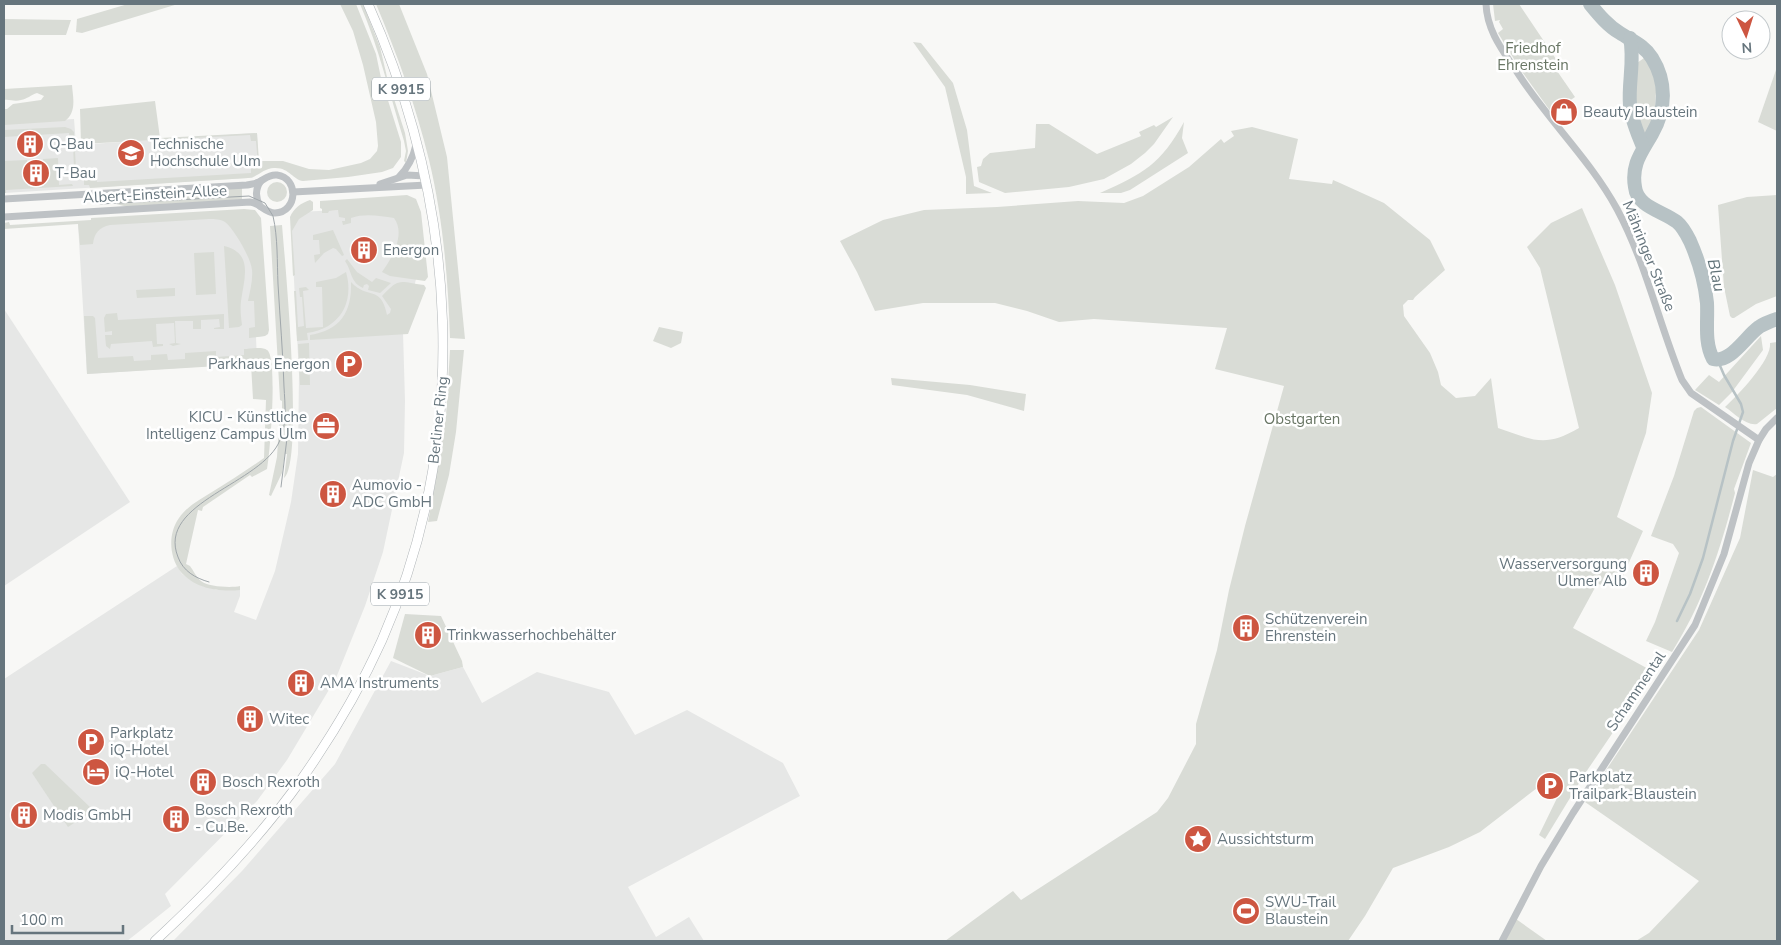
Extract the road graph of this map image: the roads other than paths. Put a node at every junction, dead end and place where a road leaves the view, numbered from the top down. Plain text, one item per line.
1 (368, 4) edge
2 (1486, 4) edge
3 (416, 138) junction
4 (396, 179) junction
5 (426, 180) junction
6 (261, 181) junction
7 (372, 187) junction
8 (293, 192) junction
9 (4, 199) edge
10 (260, 206) junction
11 (4, 217) edge
12 (1777, 418) edge
13 (1759, 440) junction
14 (155, 941) edge
15 (1502, 941) edge

1 - 3 main road, Berliner Ring / K 9915
2 - 13 street, Mähringer Straße
3 - 4 street
3 - 5 main road, Berliner Ring / K 9915
4 - 5 street
4 - 7 street
5 - 7 street
5 - 14 main road, Berliner Ring / K 9915
6 - 8 street, Albert-Einstein-Allee
6 - 9 street, Albert-Einstein-Allee
6 - 10 street
7 - 8 street
8 - 10 street, Albert-Einstein-Allee
10 - 11 street, Albert-Einstein-Allee
12 - 13 street, Schammental
13 - 15 street, Schammental

